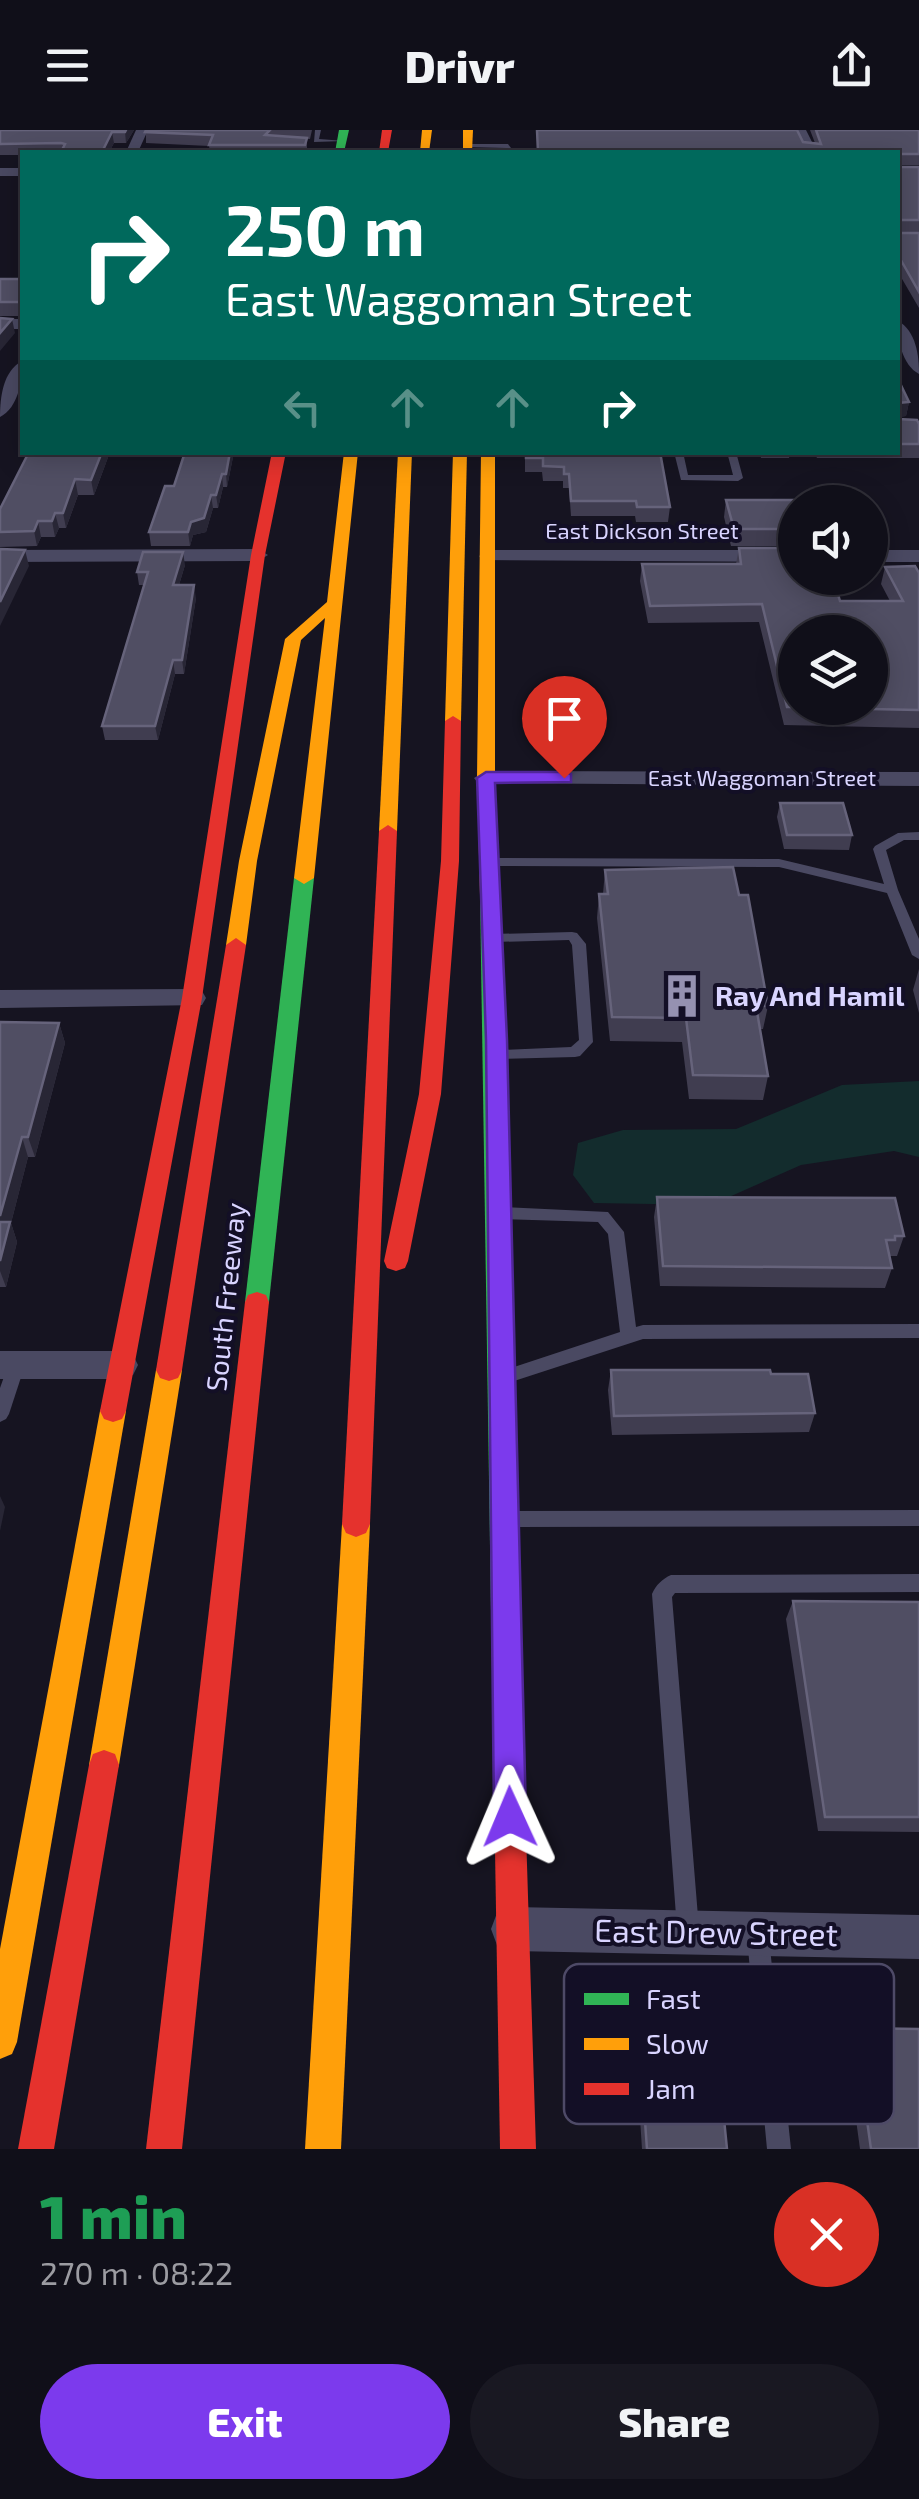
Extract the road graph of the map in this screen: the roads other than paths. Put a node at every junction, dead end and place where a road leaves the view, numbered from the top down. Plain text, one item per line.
1 (318, 130) edge
2 (342, 141) edge
3 (468, 143) edge
4 (300, 146) edge
5 (314, 146) edge
6 (512, 150) edge
7 (900, 328) edge
8 (919, 369) edge
9 (20, 370) edge
10 (0, 412) edge
11 (278, 455) edge
12 (350, 455) edge
13 (406, 455) edge
14 (460, 455) edge
15 (488, 455) edge
16 (679, 455) edge
17 (732, 455) edge
18 (258, 555) junction
19 (0, 556) edge
20 (489, 556) junction
21 (778, 556) edge
22 (888, 556) edge
23 (919, 556) edge
24 (332, 604) junction
25 (486, 778) junction
26 (919, 778) edge
27 (919, 836) edge
28 (489, 862) junction
29 (892, 890) junction
30 (492, 938) junction
31 (919, 954) edge
32 (192, 998) junction
33 (0, 999) edge
34 (496, 1056) junction
35 (498, 1212) junction
36 (919, 1331) edge
37 (630, 1336) junction
38 (8, 1365) edge
39 (121, 1365) junction
40 (499, 1379) junction
41 (0, 1414) edge
42 (362, 1420) junction
43 (919, 1518) edge
44 (502, 1519) junction
45 (919, 1584) edge
46 (11, 1926) edge
47 (513, 1929) junction
48 (688, 1933) junction
49 (758, 1934) junction
50 (919, 1937) edge
51 (761, 1964) edge
52 (0, 2042) edge
53 (777, 2124) edge
54 (36, 2149) edge
55 (164, 2149) edge
56 (323, 2149) edge
57 (518, 2149) edge
58 (779, 2149) edge

1 - 5 lane
2 - 5 lane
3 - 6 lane
4 - 5 lane
7 - 8 street
9 - 10 street
11 - 18 main road
12 - 24 main road, South Freeway
13 - 42 main road
14 - 42 main road
15 - 20 main road
16 - 17 lane
18 - 19 street
18 - 32 main road
20 - 21 street, East Dickson Street
20 - 25 main road
22 - 23 street
24 - 54 main road
24 - 55 main road, South Freeway
25 - 26 street, East Waggoman Street
25 - 28 main road
27 - 29 lane
28 - 29 lane
28 - 30 main road
29 - 31 lane
30 - 34 main road
30 - 34 lane
32 - 33 street
32 - 39 main road
34 - 35 main road
35 - 37 lane
35 - 40 main road
36 - 37 lane
37 - 40 lane
38 - 39 street
38 - 41 lane
39 - 46 main road
40 - 44 main road
42 - 56 main road
43 - 44 lane
44 - 47 main road
45 - 48 lane
46 - 52 main road
47 - 48 street, East Drew Street
47 - 57 main road
48 - 49 street, East Drew Street
49 - 50 street, East Drew Street
49 - 51 lane
53 - 58 lane

